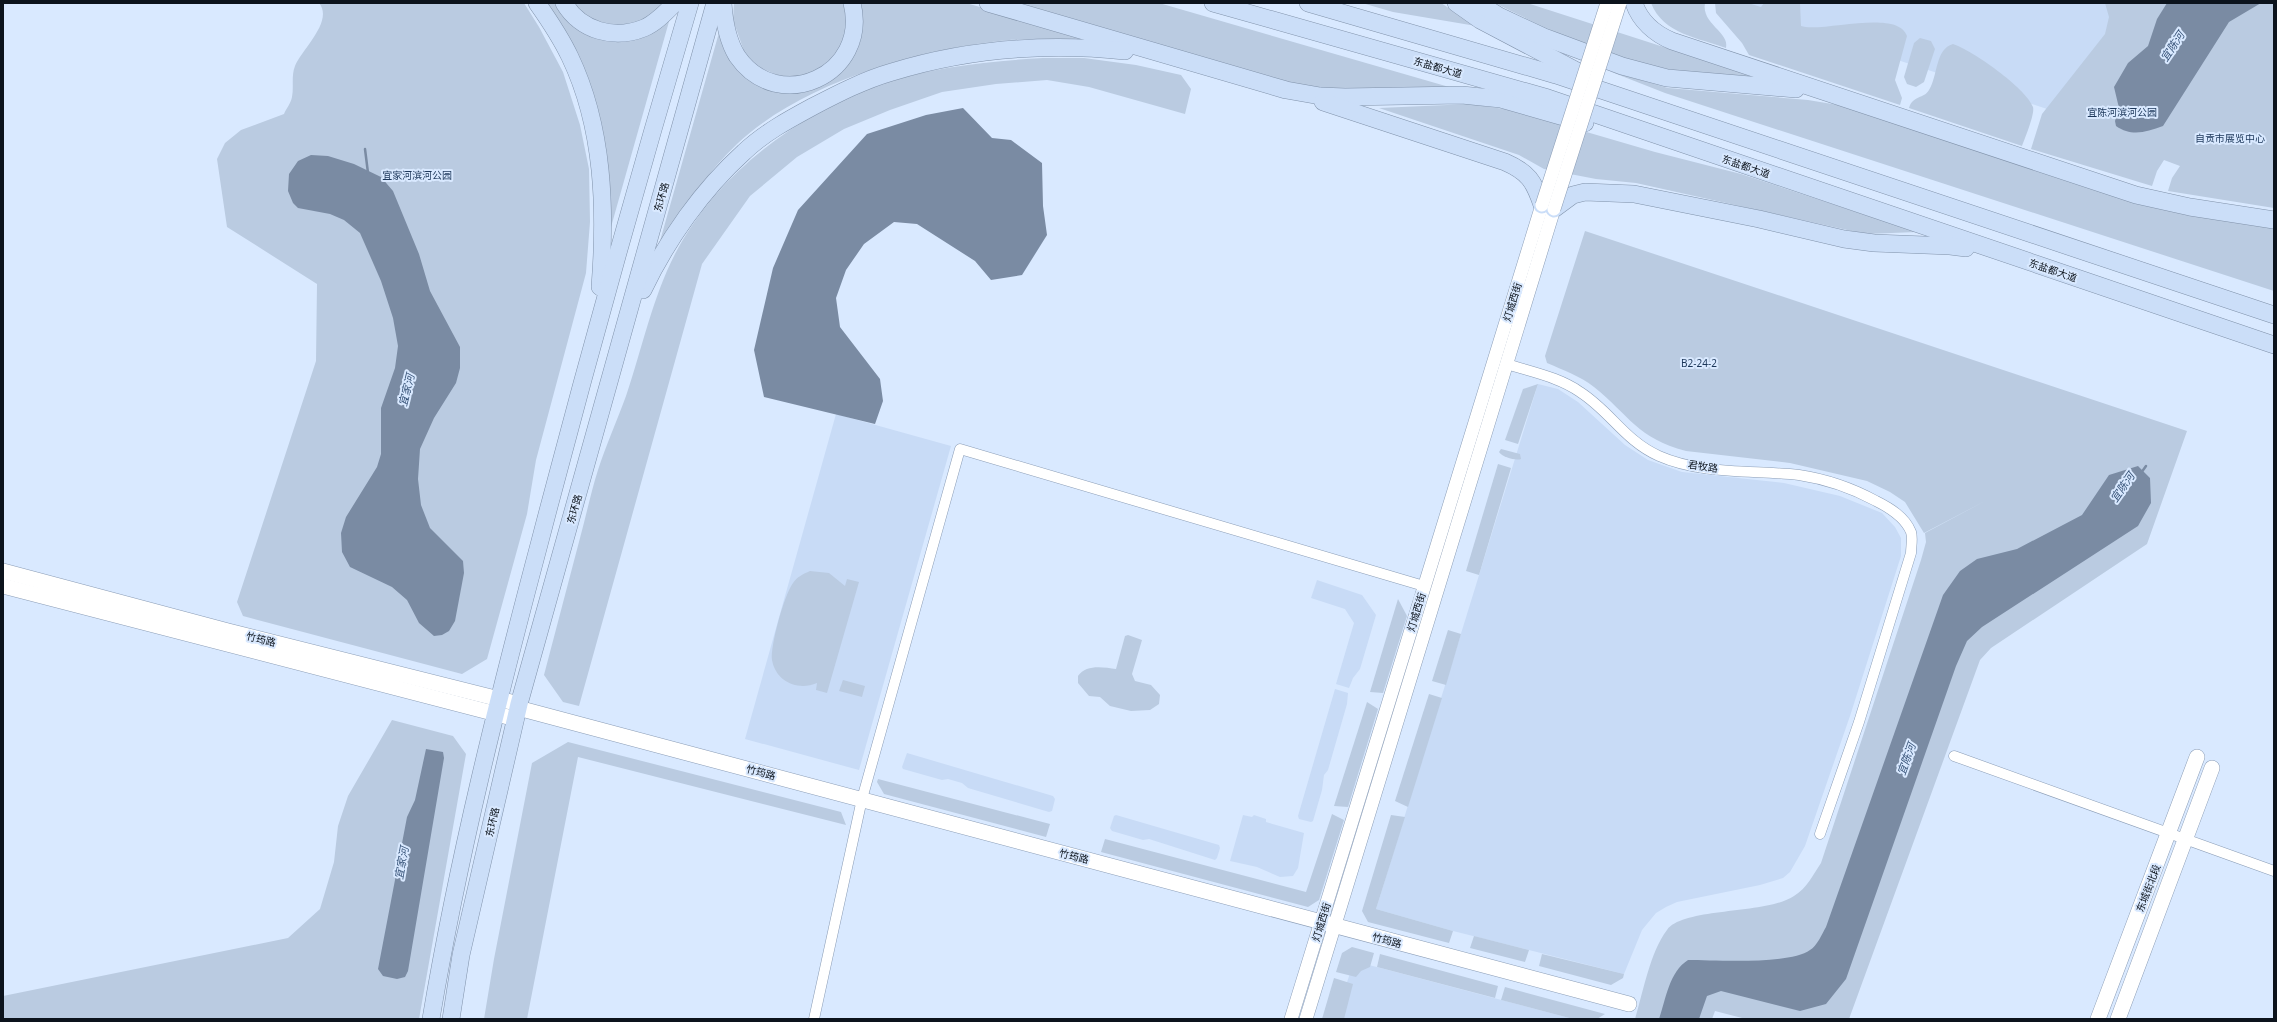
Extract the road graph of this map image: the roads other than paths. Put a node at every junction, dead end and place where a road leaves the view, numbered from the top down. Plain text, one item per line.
1 (537, 3) edge
2 (564, 3) edge
3 (675, 3) edge
4 (690, 3) edge
5 (715, 3) edge
6 (723, 3) edge
7 (852, 3) edge
8 (988, 3) edge
9 (1213, 3) edge
10 (1308, 3) edge
11 (1456, 3) edge
12 (1478, 3) edge
13 (1607, 3) edge
14 (1620, 3) edge
15 (1634, 3) edge
16 (1156, 53) junction
17 (666, 83) junction
18 (1286, 90) junction
19 (690, 91) junction
20 (1828, 93) junction
21 (1636, 102) junction
22 (1667, 139) junction
23 (1548, 207) junction
24 (2274, 220) edge
25 (2010, 256) junction
26 (2274, 315) edge
27 (597, 323) junction
28 (624, 330) junction
29 (2274, 345) edge
30 (1507, 364) junction
31 (3, 571) edge
32 (3, 586) edge
33 (1424, 586) junction
34 (497, 706) junction
35 (518, 710) junction
36 (1954, 756) dead end
37 (2197, 757) dead end
38 (2212, 768) dead end
39 (862, 799) junction
40 (2169, 833) junction
41 (1820, 834) dead end
42 (2186, 839) junction
43 (2274, 871) edge
44 (1328, 924) junction
45 (1629, 1004) dead end
46 (431, 1019) edge
47 (451, 1019) edge
48 (814, 1019) edge
49 (1291, 1019) edge
50 (1306, 1019) edge
51 (2098, 1019) edge
52 (2118, 1019) edge

1 - 27 highway
2 - 3 highway
4 - 17 highway, 东环路
5 - 19 highway, 东环路
6 - 7 highway
8 - 16 highway
9 - 22 highway, 东盐都大道
10 - 21 highway
11 - 21 highway
12 - 20 highway
13 - 23 street, bridge
14 - 23 street, bridge
15 - 20 highway
16 - 18 highway
16 - 28 highway
17 - 19 highway
17 - 27 highway, 东环路
18 - 22 highway
18 - 23 highway
19 - 28 highway, 东环路
20 - 24 highway
21 - 26 highway
22 - 25 highway, 东盐都大道
23 - 25 highway
23 - 30 street, 灯城西街
23 - 33 street, 灯城西街
25 - 29 highway, 东盐都大道
27 - 34 highway, 东环路
28 - 35 highway, 东环路
30 - 41 street, 君牧路
30 - 44 street, 灯城西街
31 - 34 main road, 竹筠路
32 - 34 main road, 竹筠路
33 - 39 street
33 - 44 street, 灯城西街
34 - 35 main road, 竹筠路
34 - 46 highway, 东环路
35 - 39 main road, 竹筠路
35 - 47 highway, 东环路
36 - 40 street
37 - 40 main road, 东城街北段
38 - 42 main road, 东城街北段
39 - 44 main road, 竹筠路
39 - 48 street
40 - 42 street
40 - 51 main road, 东城街北段
42 - 43 street
42 - 52 main road, 东城街北段
44 - 45 main road, 竹筠路
44 - 49 street, 灯城西街
44 - 50 street, 灯城西街

